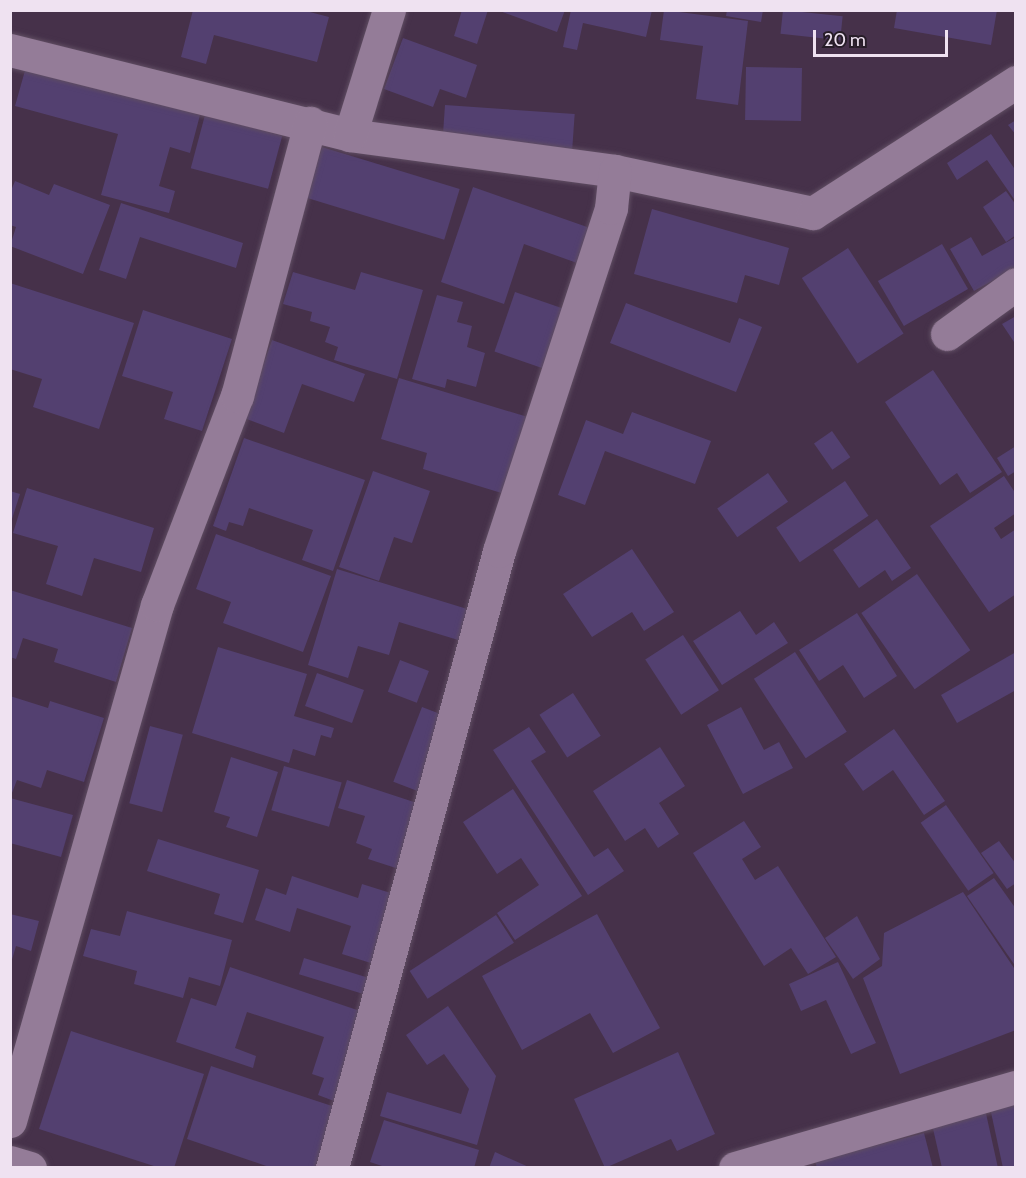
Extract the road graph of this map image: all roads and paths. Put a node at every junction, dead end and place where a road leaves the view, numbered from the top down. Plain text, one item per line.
1 (389, 10) edge
2 (10, 50) edge
3 (1016, 82) edge
4 (310, 123) junction
5 (350, 135) junction
6 (615, 171) junction
7 (1016, 284) edge
8 (947, 334) dead end
9 (1016, 1087) edge
10 (10, 1121) edge
11 (10, 1162) edge
12 (30, 1167) edge
13 (332, 1167) edge
14 (735, 1167) edge

1 - 5 street
2 - 4 street
3 - 6 street
4 - 5 street
4 - 10 street
5 - 6 street
6 - 13 street
7 - 8 street
9 - 14 street
11 - 12 street

